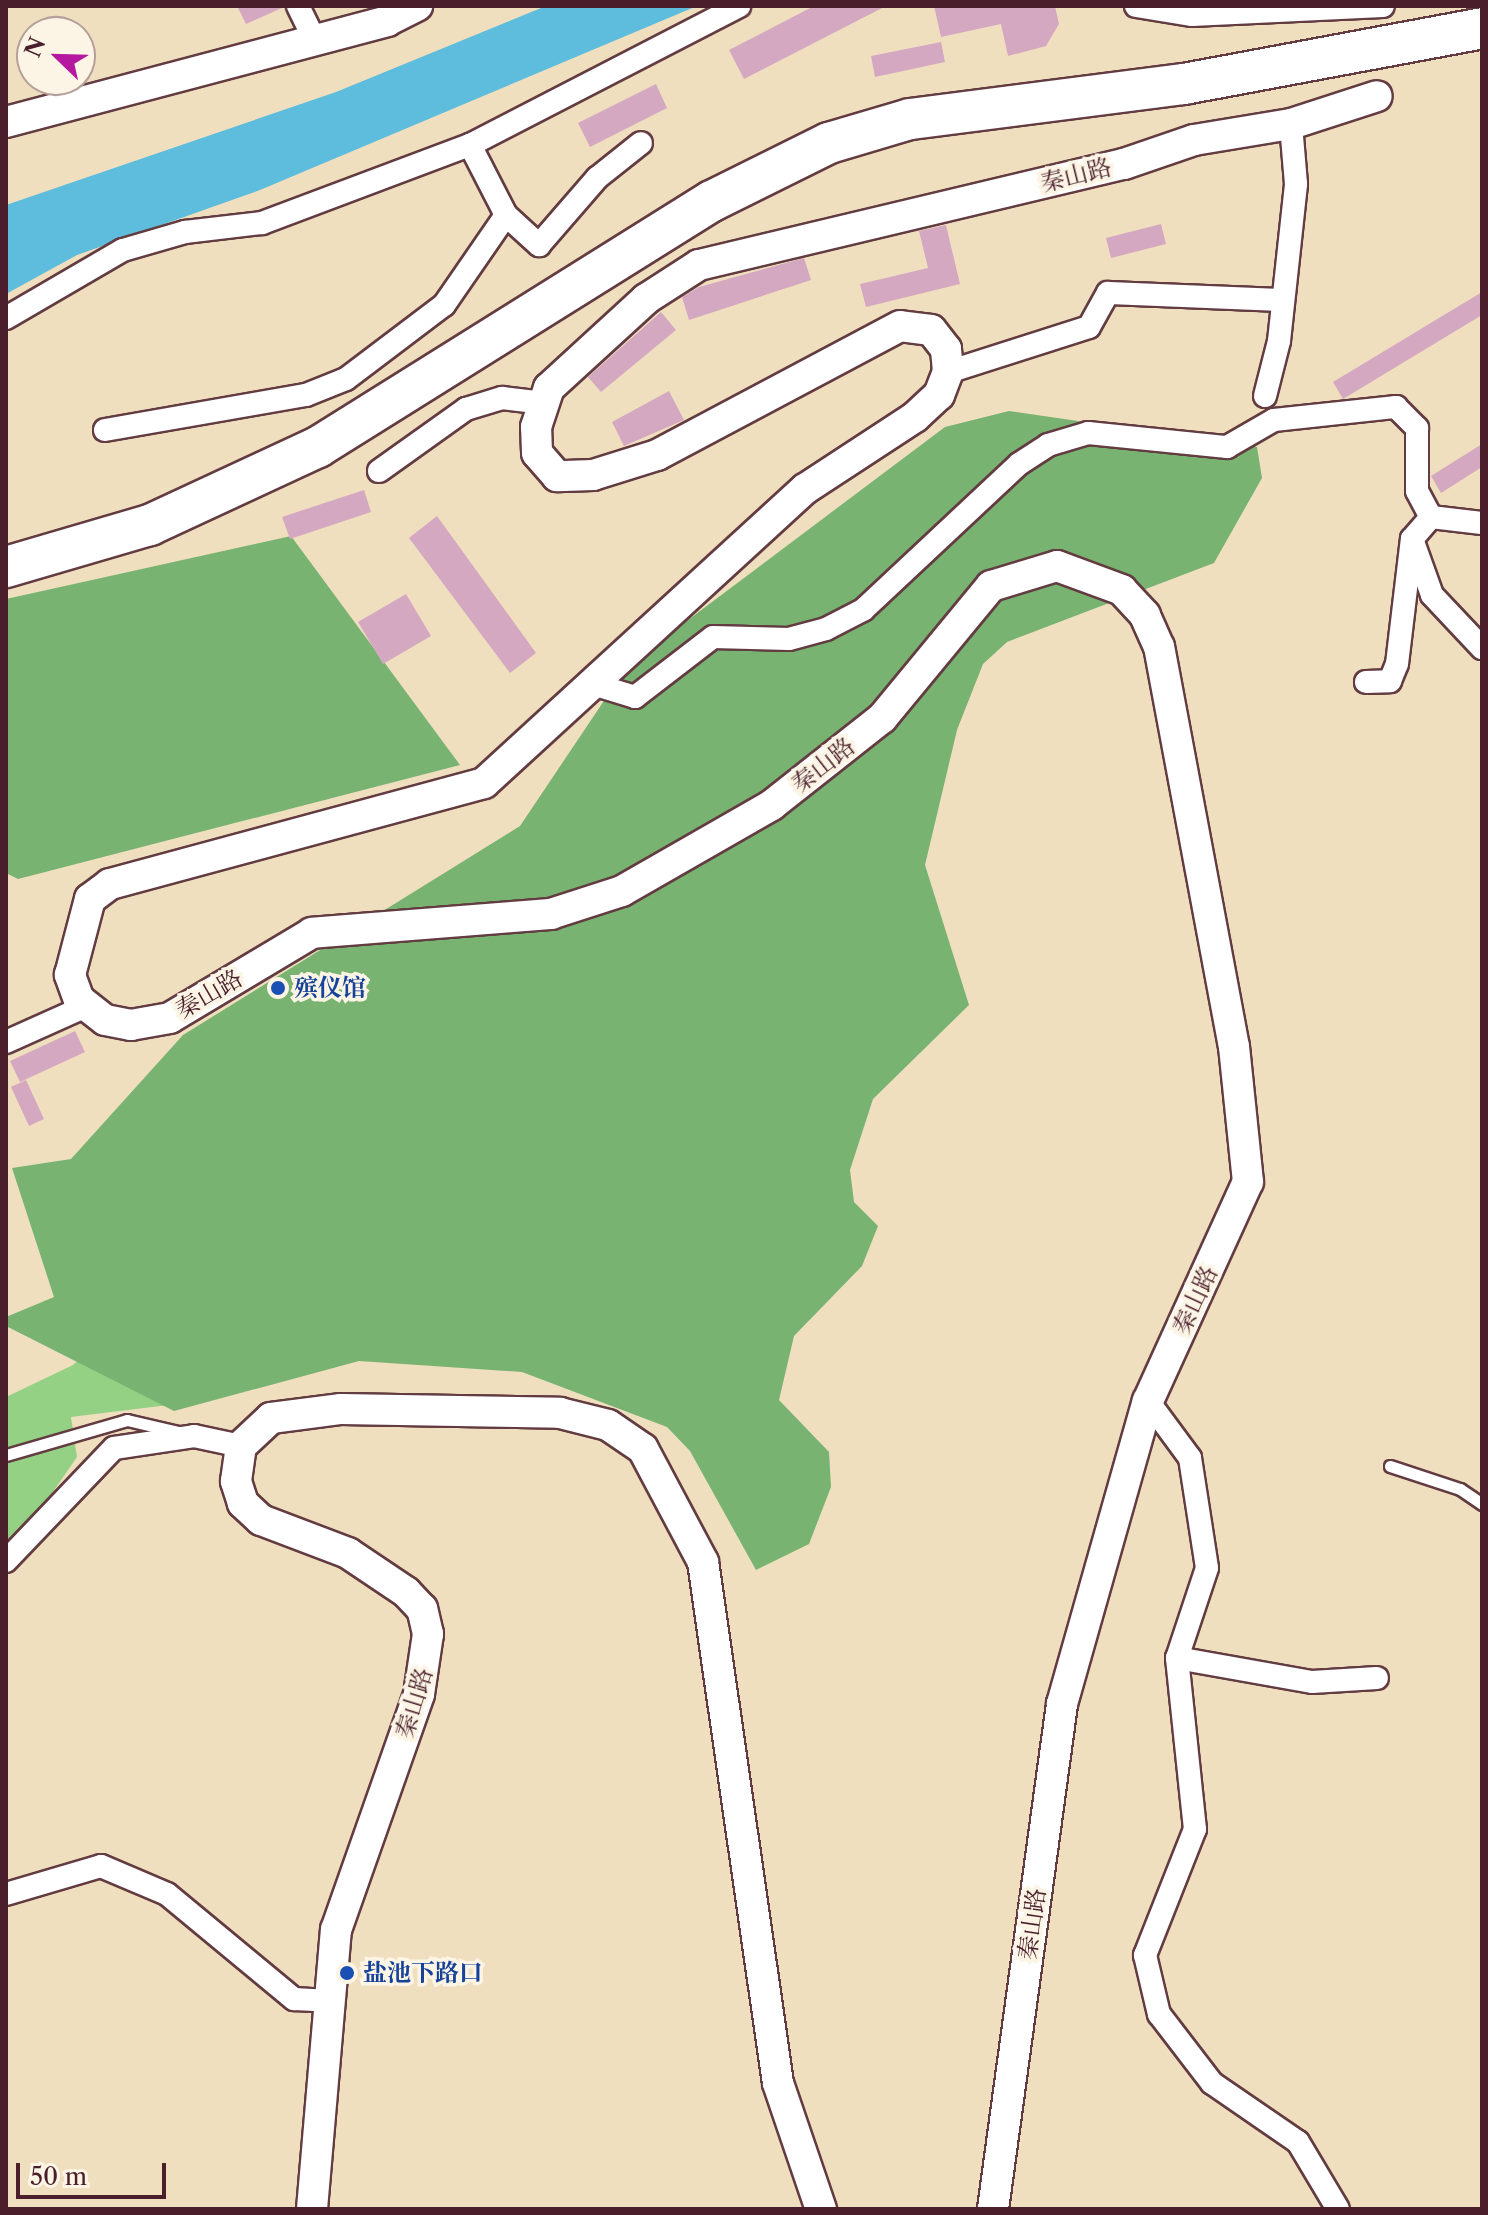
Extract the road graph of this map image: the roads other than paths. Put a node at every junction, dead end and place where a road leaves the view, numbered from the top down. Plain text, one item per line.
1 (298, 6) edge
2 (417, 6) edge
3 (739, 6) edge
4 (1136, 6) edge
5 (1383, 6) edge
6 (1479, 6) edge
7 (1482, 28) edge
8 (315, 41) junction
9 (1377, 96) dead end
10 (7, 124) edge
11 (1291, 124) junction
12 (641, 143) dead end
13 (470, 145) junction
14 (506, 215) junction
15 (1282, 300) junction
16 (6, 318) edge
17 (948, 372) junction
18 (1265, 396) dead end
19 (544, 403) junction
20 (105, 430) dead end
21 (379, 471) dead end
22 (1431, 517) junction
23 (1482, 523) edge
24 (1412, 539) junction
25 (6, 548) edge
26 (6, 567) edge
27 (1482, 648) edge
28 (1366, 682) dead end
29 (596, 685) junction
30 (86, 1006) junction
31 (6, 1042) edge
32 (1148, 1401) junction
33 (194, 1436) junction
34 (241, 1446) junction
35 (6, 1455) edge
36 (1390, 1466) dead end
37 (1482, 1504) edge
38 (6, 1561) edge
39 (1177, 1658) junction
40 (1377, 1678) dead end
41 (6, 1894) edge
42 (330, 2001) junction
43 (312, 2209) edge
44 (821, 2209) edge
45 (993, 2209) edge
46 (1338, 2209) edge

1 - 8 street
2 - 8 main road
3 - 13 street
4 - 5 street
6 - 25 highway
7 - 26 highway
8 - 10 main road
9 - 11 main road, 秦山路
11 - 15 street
11 - 19 main road, 秦山路
12 - 14 street
13 - 14 street
13 - 16 street
14 - 20 street
15 - 17 street
15 - 18 street
17 - 19 main road, 秦山路
17 - 29 main road
19 - 21 street
22 - 23 street
22 - 24 street
22 - 29 street
24 - 27 street
24 - 28 street
29 - 30 main road
30 - 31 street
30 - 32 main road, 秦山路
32 - 39 street
32 - 45 main road, 秦山路
33 - 34 street
33 - 35 lane
33 - 38 street
34 - 42 main road, 秦山路
34 - 44 main road
36 - 37 lane
39 - 40 street
39 - 46 street
41 - 42 street
42 - 43 main road, 秦山路

